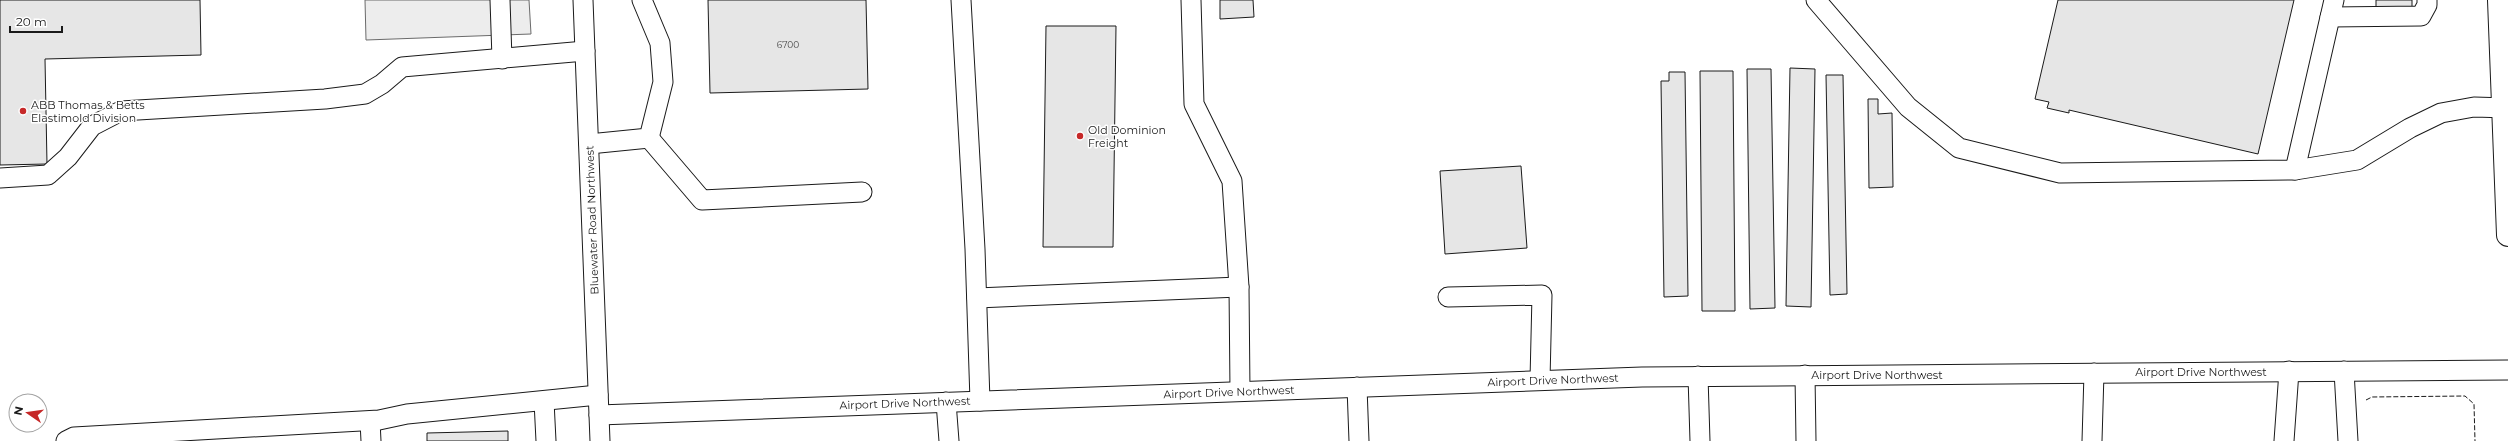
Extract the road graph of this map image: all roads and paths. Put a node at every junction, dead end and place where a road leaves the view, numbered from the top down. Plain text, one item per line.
1 (500, 0) edge
2 (583, 0) edge
3 (642, 0) edge
4 (961, 0) edge
5 (1191, 0) edge
6 (1816, 0) edge
7 (2427, 0) edge
8 (2499, 0) edge
9 (2332, 8) edge
10 (585, 51) junction
11 (502, 59) junction
12 (2505, 108) edge
13 (649, 138) junction
14 (589, 144) junction
15 (2295, 170) junction
16 (0, 178) edge
17 (862, 192) dead end
18 (2508, 235) edge
19 (1239, 287) junction
20 (1448, 297) dead end
21 (977, 298) junction
22 (2508, 370) edge
23 (2289, 371) junction
24 (2344, 371) junction
25 (2094, 373) junction
26 (1805, 375) junction
27 (1698, 376) junction
28 (1540, 380) junction
29 (1357, 387) junction
30 (1240, 391) junction
31 (598, 396) junction
32 (544, 401) junction
33 (980, 401) junction
34 (946, 402) junction
35 (598, 415) junction
36 (370, 421) junction
37 (178, 436) edge
38 (66, 441) edge
39 (371, 441) edge
40 (546, 441) edge
41 (600, 441) edge
42 (949, 441) edge
43 (1359, 441) edge
44 (1700, 441) edge
45 (1806, 441) edge
46 (2092, 441) edge
47 (2284, 441) edge
48 (2348, 441) edge

1 - 11 street
2 - 10 street, Bluewater Road Northwest
3 - 13 street
4 - 21 street
5 - 19 street
6 - 15 street
7 - 9 street
8 - 12 main road
9 - 15 street
10 - 11 street
10 - 14 street, Bluewater Road Northwest
11 - 16 street
12 - 15 street
12 - 18 main road
13 - 14 street
13 - 17 street
14 - 31 street, Bluewater Road Northwest
19 - 21 street
19 - 30 street
20 - 28 street
21 - 33 street
22 - 24 street, Airport Drive Northwest
23 - 24 street, Airport Drive Northwest
23 - 25 street, Airport Drive Northwest
23 - 47 street
24 - 48 street
25 - 26 street, Airport Drive Northwest
25 - 46 street
26 - 27 street, Airport Drive Northwest
26 - 45 street
27 - 28 street, Airport Drive Northwest
27 - 44 street
28 - 29 street, Airport Drive Northwest
29 - 30 street, Airport Drive Northwest
29 - 43 street
30 - 33 street, Airport Drive Northwest
31 - 32 street
31 - 35 street, Bluewater Road Northwest
32 - 36 street
32 - 40 street
33 - 34 street, Airport Drive Northwest
34 - 35 street, Airport Drive Northwest
34 - 42 street
35 - 41 street, Bluewater Road Northwest
36 - 37 street
36 - 39 street
37 - 38 street

